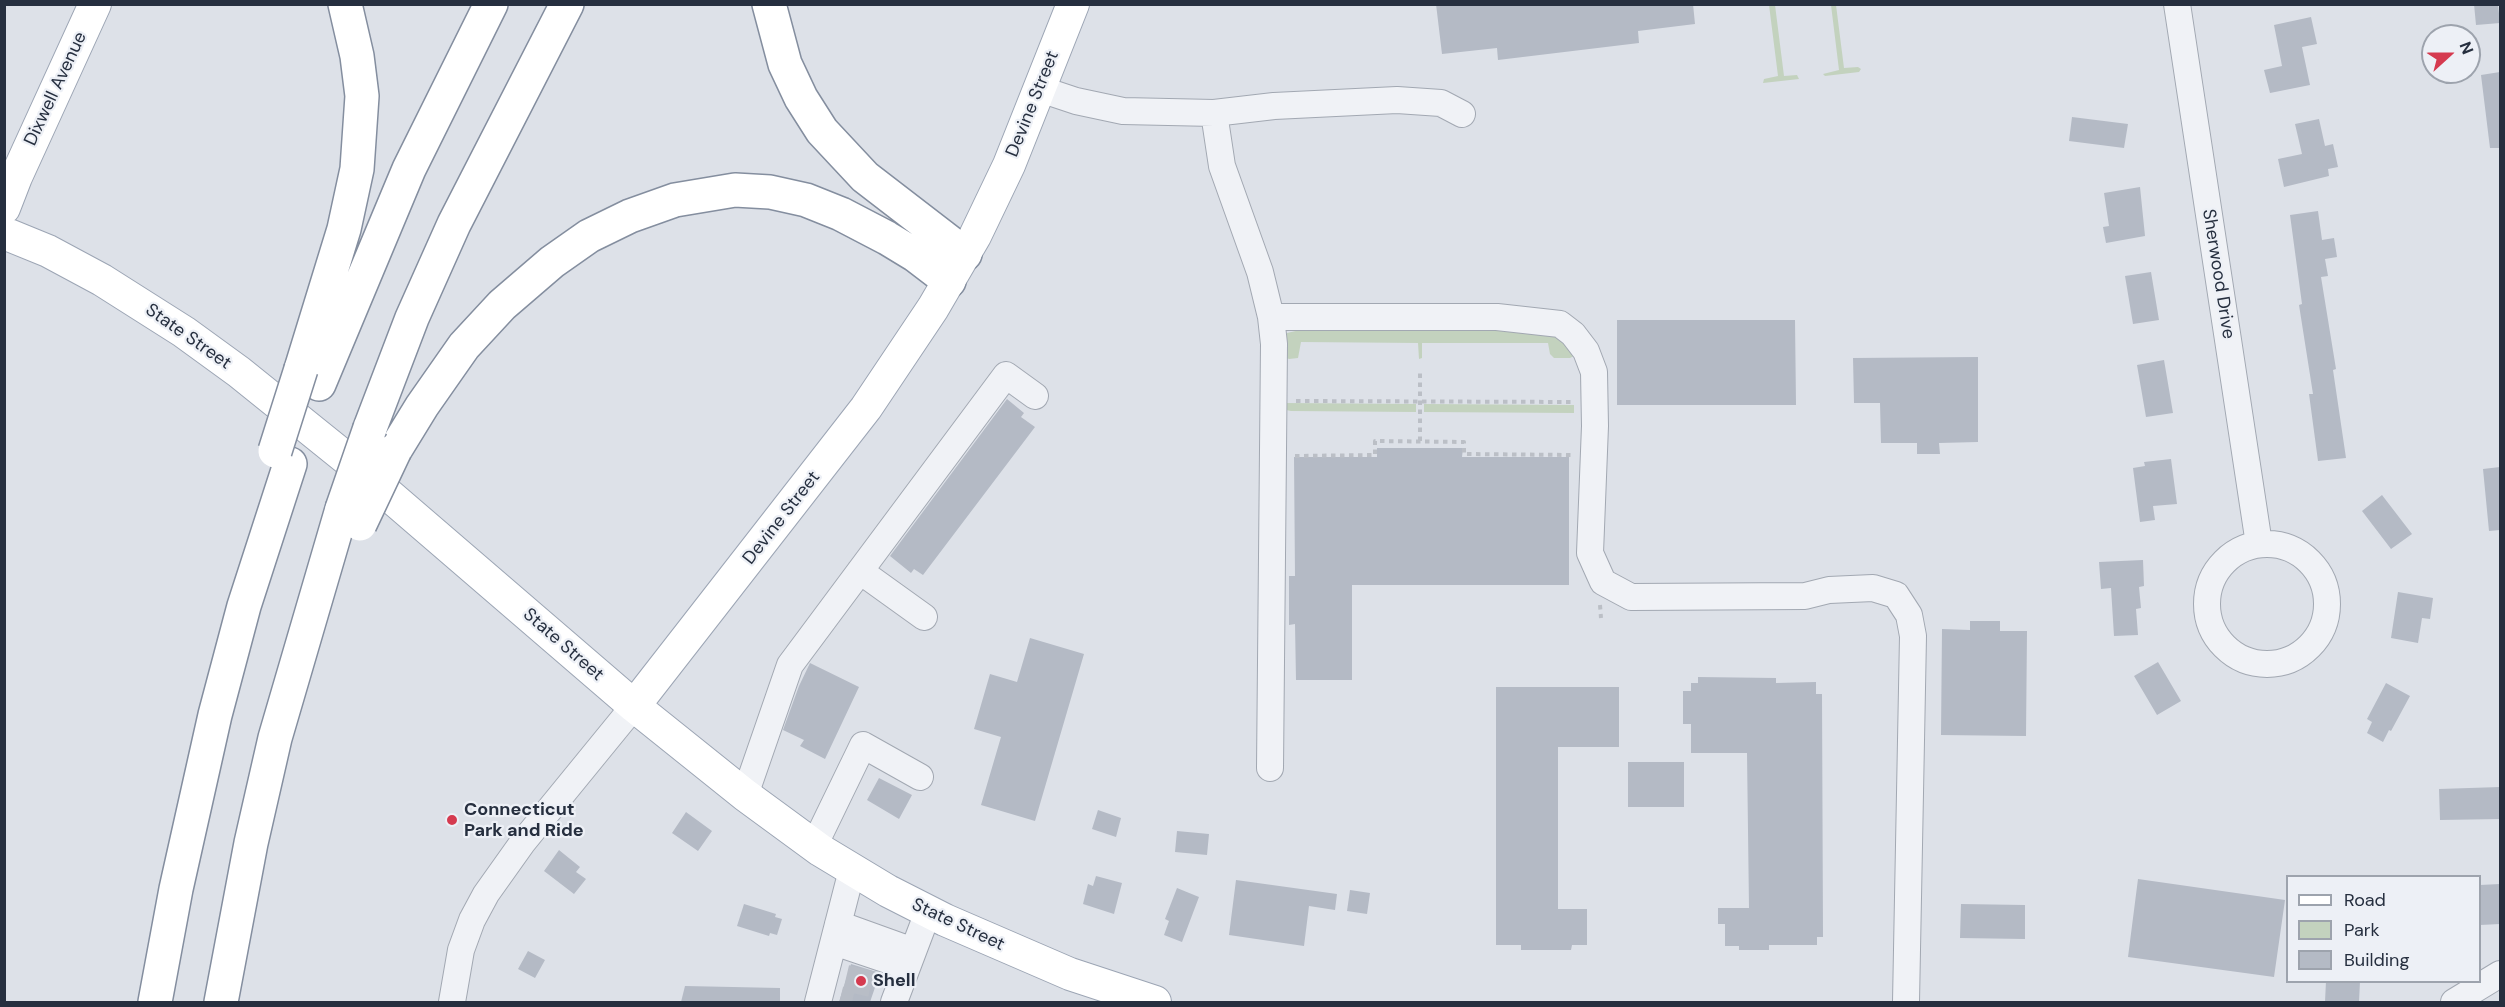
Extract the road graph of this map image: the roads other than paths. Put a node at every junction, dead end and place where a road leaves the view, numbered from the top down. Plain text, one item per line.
1 (95, 4) edge
2 (345, 4) edge
3 (491, 4) edge
4 (567, 4) edge
5 (769, 4) edge
6 (1073, 4) edge
7 (2177, 4) edge
8 (1040, 89) junction
9 (1214, 113) junction
10 (1462, 114) dead end
11 (4, 208) edge
12 (4, 233) edge
13 (957, 268) junction
14 (1271, 317) junction
15 (310, 376) junction
16 (1035, 396) dead end
17 (351, 516) junction
18 (2259, 544) junction
19 (860, 571) junction
20 (924, 617) dead end
21 (634, 706) junction
22 (1270, 768) dead end
23 (920, 777) dead end
24 (745, 795) junction
25 (814, 846) junction
26 (852, 870) junction
27 (928, 912) junction
28 (836, 933) junction
29 (910, 959) junction
30 (2500, 974) edge
31 (830, 989) edge
32 (889, 993) edge
33 (155, 1002) edge
34 (221, 1002) edge
35 (452, 1002) edge
36 (1155, 1002) edge
37 (1906, 1002) edge
38 (2454, 1002) edge

1 - 11 main road, Dixwell Avenue
2 - 15 highway
3 - 15 highway
4 - 17 highway, bridge
5 - 13 highway
6 - 8 main road, Devine Street
7 - 18 street, Sherwood Drive
8 - 9 street
8 - 13 main road, Devine Street
9 - 10 street
9 - 14 street
12 - 21 main road, State Street
13 - 17 highway, bridge
13 - 21 main road, Devine Street
14 - 22 street
14 - 37 street
15 - 33 highway
16 - 19 street
17 - 34 highway
18 - 18 street
19 - 20 street
19 - 24 street
21 - 24 main road, State Street
21 - 35 street, Devine Street
23 - 25 street
24 - 25 main road, State Street
25 - 26 main road, State Street
26 - 27 main road, State Street
26 - 28 street
27 - 29 street
27 - 36 main road, State Street
28 - 29 street
28 - 31 street
29 - 32 street
30 - 38 street

